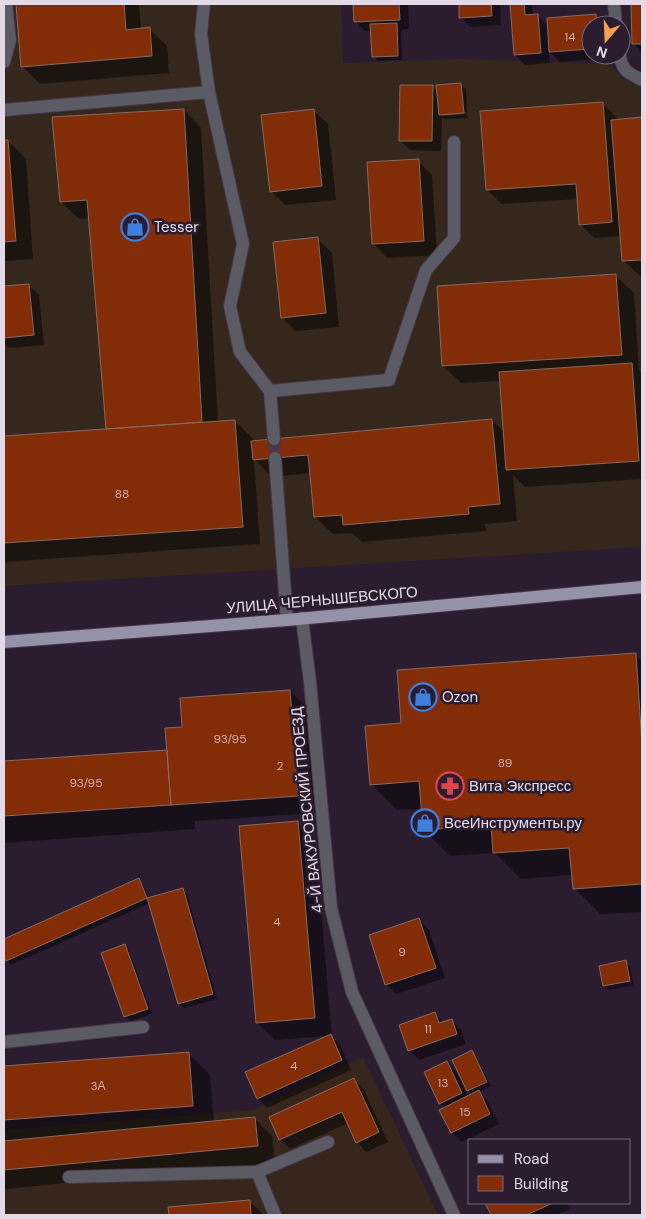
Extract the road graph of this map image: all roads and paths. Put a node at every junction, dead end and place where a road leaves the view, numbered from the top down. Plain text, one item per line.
1 (6, 4) edge
2 (204, 4) edge
3 (4, 62) edge
4 (623, 65) edge
5 (642, 80) edge
6 (209, 92) junction
7 (4, 110) edge
8 (454, 142) dead end
9 (270, 391) junction
10 (274, 439) tunnel mouth
11 (275, 458) tunnel mouth
12 (642, 587) edge
13 (302, 618) junction
14 (287, 620) junction
15 (4, 642) edge
16 (143, 1027) dead end
17 (4, 1042) edge
18 (328, 1142) dead end
19 (257, 1172) junction
20 (69, 1177) dead end
21 (276, 1215) edge
22 (454, 1215) edge

1 - 3 street
2 - 6 street
4 - 5 street
6 - 7 street
6 - 9 street
8 - 9 street
9 - 10 street
11 - 14 street
12 - 13 main road, УЛИЦА ЧЕРНЫШЕВСКОГО
13 - 14 main road, УЛИЦА ЧЕРНЫШЕВСКОГО
13 - 22 street, 4-Й ВАКУРОВСКИЙ ПРОЕЗД
14 - 15 main road, УЛИЦА ЧЕРНЫШЕВСКОГО
16 - 17 street
18 - 19 street
19 - 20 street
19 - 21 street

